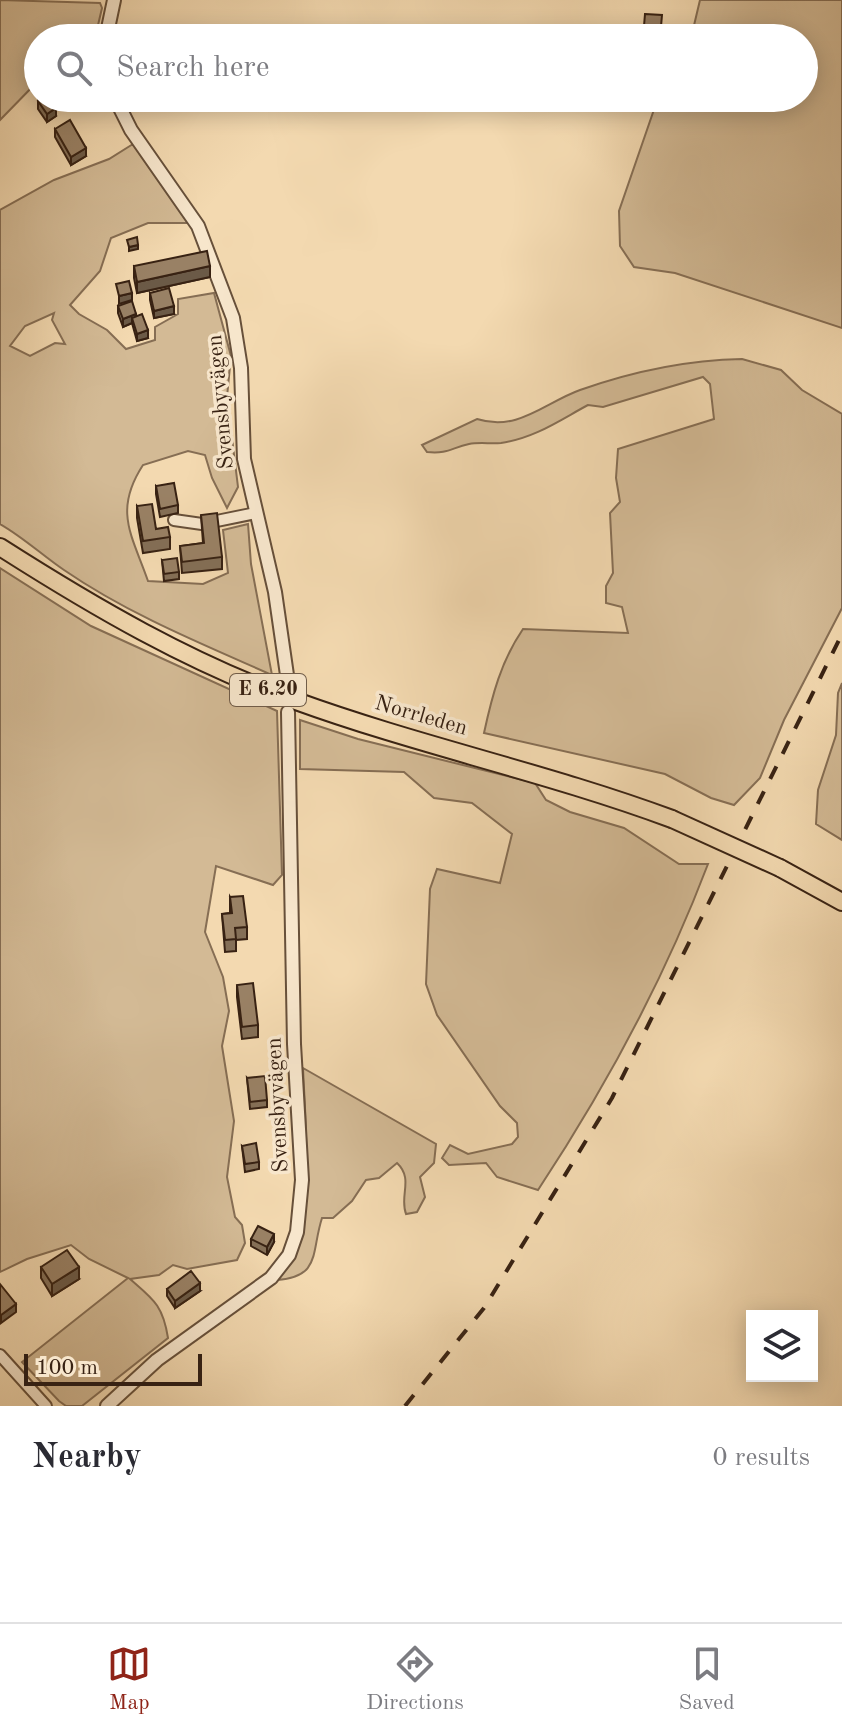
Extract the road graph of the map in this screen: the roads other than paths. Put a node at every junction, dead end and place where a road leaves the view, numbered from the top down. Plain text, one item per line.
1 (114, 0) edge
2 (109, 24) edge
3 (122, 112) edge
4 (256, 513) junction
5 (174, 520) dead end
6 (0, 547) edge
7 (288, 682) dead end
8 (288, 712) dead end
9 (842, 902) edge
10 (0, 1355) edge
11 (46, 1406) edge
12 (107, 1406) edge

1 - 2 street
3 - 4 street, Svensbyvägen
4 - 5 street
4 - 7 street, Svensbyvägen
6 - 9 highway, Norrleden / E 6.20, bridge
8 - 12 street, Svensbyvägen
10 - 11 street

